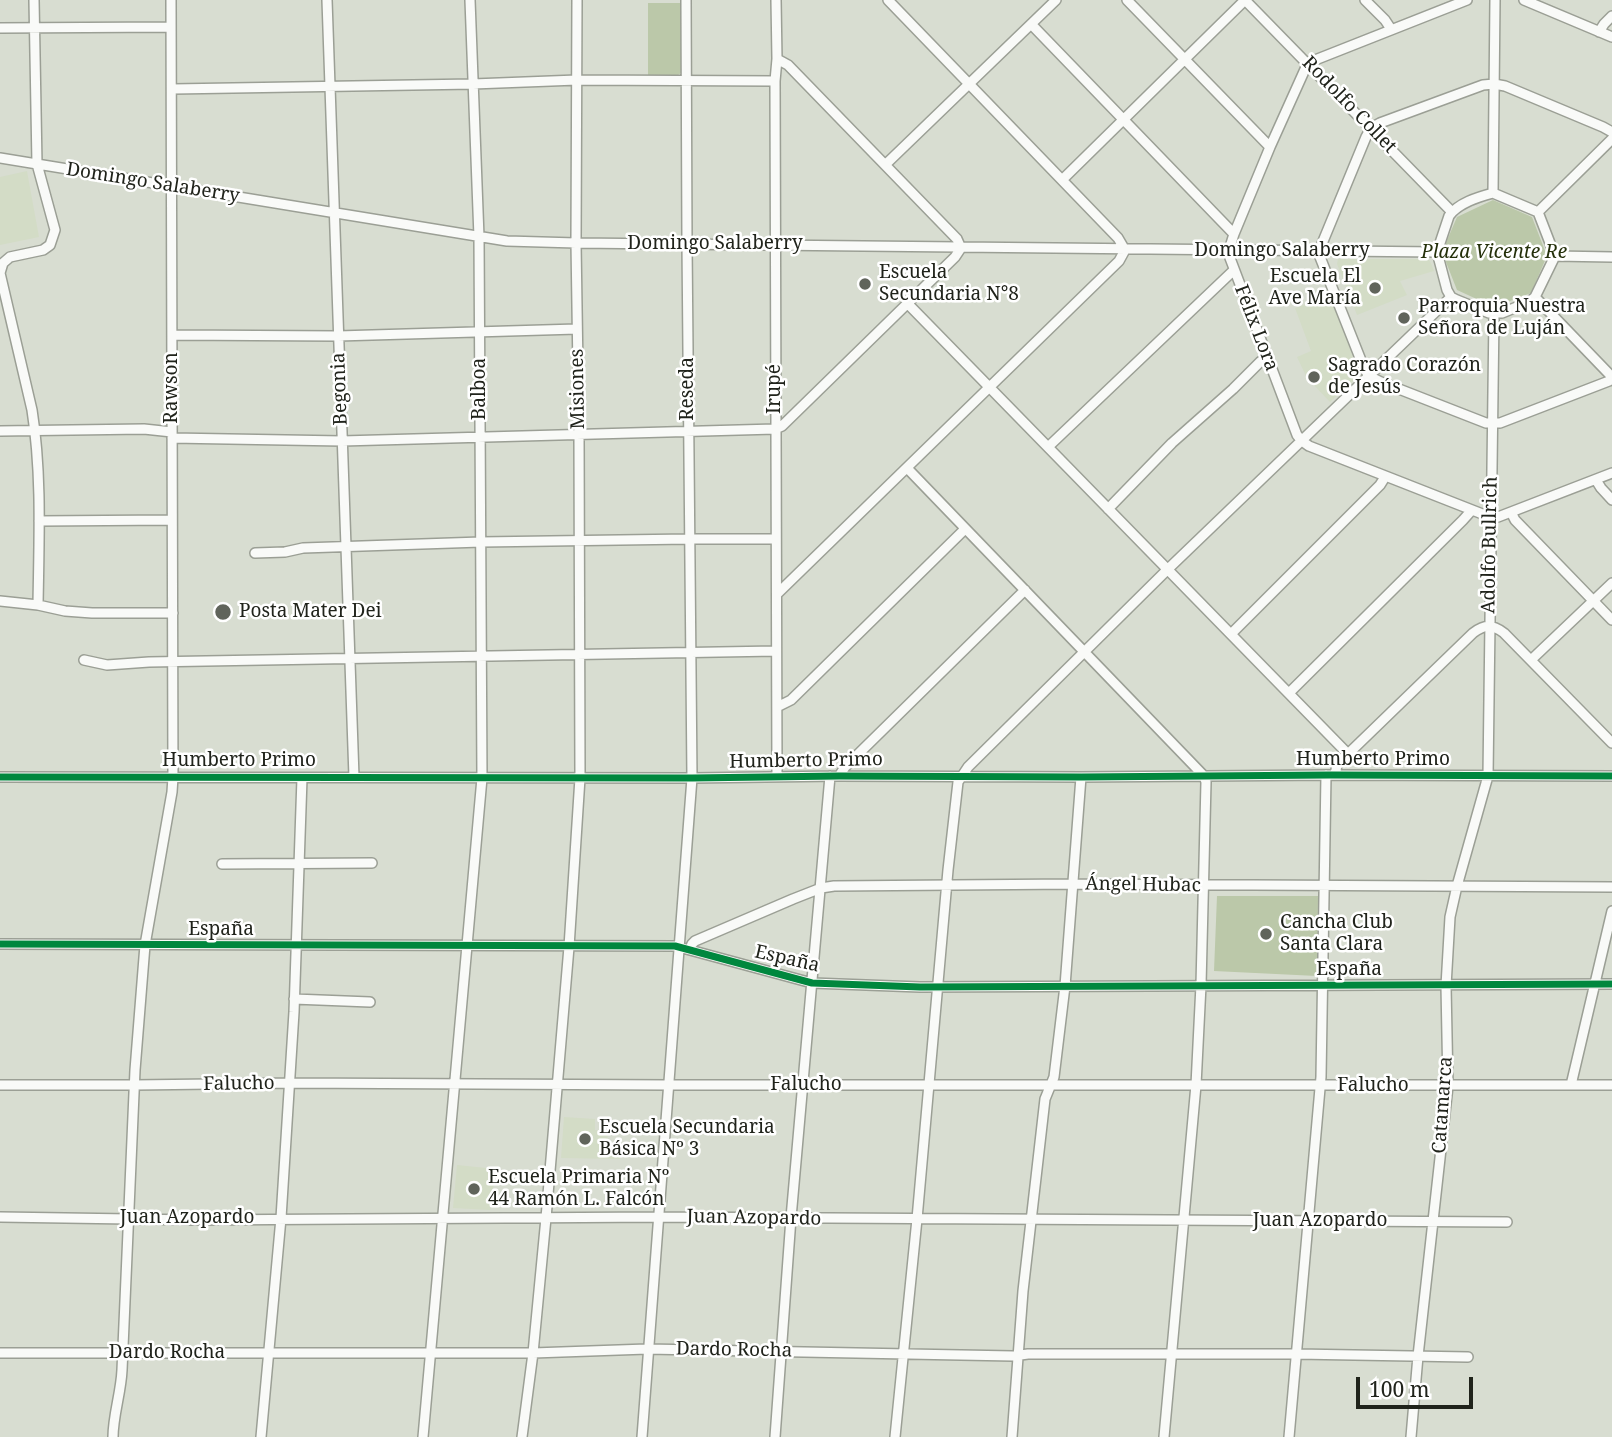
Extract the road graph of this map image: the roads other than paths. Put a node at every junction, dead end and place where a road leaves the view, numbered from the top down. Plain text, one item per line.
1 (34, 0) edge
2 (172, 0) edge
3 (327, 0) edge
4 (470, 0) edge
5 (577, 0) edge
6 (686, 0) edge
7 (776, 0) edge
8 (888, 0) edge
9 (1056, 0) edge
10 (1127, 0) edge
11 (1245, 0) edge
12 (1365, 0) edge
13 (1467, 0) edge
14 (1495, 0) edge
15 (1524, 0) edge
16 (1612, 16) edge
17 (1031, 24) junction
18 (171, 27) junction
19 (0, 28) edge
20 (34, 28) junction
21 (1391, 29) junction
22 (1599, 32) junction
23 (1612, 37) edge
24 (777, 59) junction
25 (1185, 60) junction
26 (1309, 64) junction
27 (577, 80) junction
28 (687, 80) junction
29 (775, 81) junction
30 (473, 84) junction
31 (969, 84) junction
32 (1494, 84) junction
33 (330, 87) junction
34 (173, 89) junction
35 (1123, 120) junction
36 (1371, 128) junction
37 (1612, 132) edge
38 (1612, 139) edge
39 (1270, 147) junction
40 (0, 158) edge
41 (37, 164) junction
42 (885, 165) junction
43 (1062, 180) junction
44 (172, 185) junction
45 (1493, 193) junction
46 (1452, 212) junction
47 (1538, 212) junction
48 (334, 213) junction
49 (1234, 234) junction
50 (479, 237) junction
51 (576, 243) junction
52 (687, 244) junction
53 (775, 244) junction
54 (961, 248) junction
55 (1125, 250) junction
56 (1229, 250) junction
57 (1320, 251) junction
58 (1437, 253) junction
59 (1555, 256) junction
60 (1612, 257) edge
61 (1234, 270) junction
62 (1451, 296) junction
63 (1535, 297) junction
64 (908, 304) junction
65 (1494, 314) junction
66 (577, 329) junction
67 (480, 332) junction
68 (172, 335) junction
69 (338, 336) junction
70 (1267, 357) junction
71 (1369, 376) junction
72 (1612, 378) edge
73 (990, 387) junction
74 (1492, 424) junction
75 (775, 429) junction
76 (0, 430) edge
77 (35, 430) junction
78 (688, 431) junction
79 (579, 434) junction
80 (172, 435) junction
81 (481, 437) junction
82 (342, 440) junction
83 (1302, 441) junction
84 (1048, 447) junction
85 (907, 468) junction
86 (1612, 473) edge
87 (1385, 477) junction
88 (1596, 480) junction
89 (1612, 500) edge
90 (1108, 509) junction
91 (1471, 511) junction
92 (1511, 512) junction
93 (1490, 517) junction
94 (172, 520) junction
95 (39, 521) junction
96 (965, 528) junction
97 (689, 539) junction
98 (776, 539) junction
99 (580, 541) junction
100 (481, 542) junction
101 (345, 547) junction
102 (255, 553) dead end
103 (1167, 570) junction
104 (1612, 583) edge
105 (1025, 590) junction
106 (777, 594) junction
107 (0, 601) edge
108 (1593, 601) junction
109 (38, 605) junction
110 (173, 613) junction
111 (1612, 620) edge
112 (1489, 625) junction
113 (1231, 634) junction
114 (776, 651) junction
115 (690, 652) junction
116 (1084, 652) junction
117 (580, 654) junction
118 (481, 657) junction
119 (349, 659) junction
120 (83, 660) dead end
121 (1531, 660) junction
122 (173, 662) junction
123 (1289, 693) junction
124 (777, 707) junction
125 (1612, 743) edge
126 (1348, 754) junction
127 (1331, 775) junction
128 (835, 776) junction
129 (961, 776) junction
130 (1204, 776) junction
131 (1488, 776) junction
132 (1612, 776) edge
133 (0, 777) edge
134 (173, 777) junction
135 (354, 777) junction
136 (776, 777) junction
137 (1081, 777) junction
138 (302, 778) junction
139 (482, 778) junction
140 (580, 778) junction
141 (692, 778) junction
142 (222, 863) dead end
143 (299, 863) junction
144 (372, 863) dead end
145 (1073, 884) junction
146 (947, 886) junction
147 (1205, 886) junction
148 (1324, 886) junction
149 (1457, 886) junction
150 (1612, 887) edge
151 (821, 888) junction
152 (1612, 911) edge
153 (0, 944) edge
154 (145, 945) junction
155 (297, 946) junction
156 (466, 947) junction
157 (569, 947) junction
158 (685, 948) junction
159 (812, 983) junction
160 (1595, 984) junction
161 (1612, 984) edge
162 (1201, 985) junction
163 (1065, 986) junction
164 (1322, 986) junction
165 (1446, 986) junction
166 (938, 987) junction
167 (294, 999) junction
168 (370, 1002) dead end
169 (289, 1083) junction
170 (454, 1084) junction
171 (557, 1084) junction
172 (0, 1085) edge
173 (135, 1085) junction
174 (1050, 1085) junction
175 (1571, 1085) junction
176 (1612, 1085) edge
177 (668, 1086) junction
178 (803, 1086) junction
179 (929, 1086) junction
180 (1196, 1086) junction
181 (1320, 1086) junction
182 (1448, 1086) junction
183 (0, 1217) edge
184 (659, 1217) junction
185 (281, 1218) junction
186 (441, 1218) junction
187 (546, 1218) junction
188 (791, 1218) junction
189 (128, 1219) junction
190 (917, 1219) junction
191 (1031, 1219) junction
192 (1184, 1220) junction
193 (1308, 1221) junction
194 (1434, 1222) junction
195 (1507, 1222) dead end
196 (647, 1349) junction
197 (781, 1351) junction
198 (0, 1353) edge
199 (123, 1353) junction
200 (269, 1353) junction
201 (533, 1353) junction
202 (904, 1353) junction
203 (431, 1354) junction
204 (1172, 1354) junction
205 (1297, 1354) junction
206 (1020, 1355) junction
207 (1418, 1356) junction
208 (1468, 1357) dead end
209 (113, 1437) edge
210 (261, 1437) edge
211 (423, 1437) edge
212 (522, 1437) edge
213 (642, 1437) edge
214 (775, 1437) edge
215 (895, 1437) edge
216 (1012, 1437) edge
217 (1164, 1437) edge
218 (1289, 1437) edge
219 (1411, 1437) edge

1 - 20 street
2 - 18 street, Rawson
3 - 33 street, Begonia
4 - 30 street, Balboa
5 - 27 street, Misiones
6 - 28 street, Reseda
7 - 24 street, Irupé
8 - 31 street
9 - 17 street
10 - 25 street
11 - 25 street
11 - 26 street, Rodolfo Collet
12 - 21 street
13 - 21 street
14 - 32 street
15 - 22 street
16 - 22 street
17 - 31 street
17 - 35 street
18 - 20 street
18 - 34 street, Rawson
19 - 20 street
20 - 41 street
21 - 26 street
22 - 23 street
24 - 29 street, Irupé
24 - 42 street
25 - 35 street
25 - 39 street
26 - 36 street, Rodolfo Collet
26 - 39 street
27 - 28 street
27 - 30 street
27 - 51 street, Misiones
28 - 29 street
28 - 52 street, Reseda
29 - 53 street, Irupé
30 - 33 street
30 - 50 street, Balboa
31 - 42 street
31 - 43 street
32 - 36 street
32 - 37 street
32 - 45 street
33 - 34 street
33 - 48 street, Begonia
34 - 44 street, Rawson
35 - 43 street
35 - 49 street
36 - 46 street, Rodolfo Collet
36 - 57 street
38 - 47 street
39 - 49 street
40 - 41 street, Domingo Salaberry
41 - 44 street, Domingo Salaberry
41 - 77 street
42 - 54 street
43 - 55 street
44 - 48 street, Domingo Salaberry
44 - 68 street, Rawson
45 - 46 street
45 - 47 street
46 - 58 street
47 - 59 street
48 - 50 street, Domingo Salaberry
48 - 69 street, Begonia
49 - 56 street
50 - 51 street, Domingo Salaberry
50 - 67 street, Balboa
51 - 52 street, Domingo Salaberry
51 - 66 street, Misiones
52 - 53 street, Domingo Salaberry
52 - 78 street, Reseda
53 - 54 street, Domingo Salaberry
53 - 75 street, Irupé
54 - 55 street, Domingo Salaberry
54 - 64 street
55 - 56 street, Domingo Salaberry
55 - 73 street
56 - 57 street, Domingo Salaberry
56 - 61 street, Félix Lora
57 - 58 street, Domingo Salaberry
57 - 71 street
58 - 62 street
59 - 60 street
59 - 63 street
61 - 70 street, Félix Lora
61 - 84 street
62 - 65 street
62 - 71 street
63 - 65 street
63 - 72 street
64 - 73 street
64 - 75 street
65 - 74 street, Adolfo Bullrich
66 - 67 street
66 - 79 street, Misiones
67 - 69 street
67 - 81 street, Balboa
68 - 69 street
68 - 80 street, Rawson
69 - 82 street, Begonia
70 - 83 street, Félix Lora
70 - 90 street
71 - 74 street
71 - 83 street
72 - 74 street
73 - 84 street
73 - 85 street
74 - 93 street, Adolfo Bullrich
75 - 78 street
75 - 98 street, Irupé
76 - 77 street
77 - 80 street
77 - 95 street
78 - 79 street
78 - 97 street, Reseda
79 - 81 street
79 - 99 street, Misiones
80 - 82 street
80 - 94 street, Rawson
81 - 82 street
81 - 100 street, Balboa
82 - 101 street, Begonia
83 - 87 street
83 - 103 street
84 - 90 street
85 - 96 street
85 - 106 street
86 - 88 street
87 - 91 street
87 - 113 street
88 - 89 street
88 - 92 street
90 - 103 street
91 - 93 street
91 - 123 street
92 - 93 street
92 - 108 street
93 - 112 street, Adolfo Bullrich
94 - 95 street
94 - 110 street, Rawson
95 - 109 street
96 - 105 street
96 - 124 street
97 - 98 street
97 - 99 street
97 - 115 street, Reseda
98 - 106 street, Irupé
99 - 100 street
99 - 117 street, Misiones
100 - 101 street
100 - 118 street, Balboa
101 - 102 street
101 - 119 street, Begonia
103 - 113 street
103 - 116 street
104 - 108 street
105 - 116 street
105 - 128 street
106 - 114 street, Irupé
107 - 109 street
108 - 111 street
108 - 121 street
109 - 110 street
110 - 122 street, Rawson
112 - 121 street
112 - 126 street
112 - 131 street, Adolfo Bullrich
113 - 123 street
114 - 115 street
114 - 124 street, Irupé
115 - 117 street
115 - 141 street, Reseda
116 - 129 street
116 - 130 street
117 - 118 street
117 - 140 street, Misiones
118 - 119 street
118 - 139 street, Balboa
119 - 122 street
119 - 135 street, Begonia
120 - 122 street
121 - 125 street
122 - 134 street, Rawson
123 - 126 street
124 - 136 street, Irupé
126 - 127 street
127 - 130 street, Humberto Primo
127 - 131 street, Humberto Primo
127 - 148 street
128 - 129 street, Humberto Primo
128 - 136 street, Humberto Primo
128 - 151 street
129 - 137 street, Humberto Primo
129 - 146 street
130 - 137 street, Humberto Primo
130 - 147 street
131 - 132 street, Humberto Primo
131 - 149 street, Catamarca
133 - 134 street, Humberto Primo
134 - 138 street, Humberto Primo
134 - 154 street, Rawson
135 - 138 street, Humberto Primo
135 - 139 street, Humberto Primo
136 - 141 street, Humberto Primo
137 - 145 street
138 - 143 street
139 - 140 street, Humberto Primo
139 - 156 street, Balboa
140 - 141 street, Humberto Primo
140 - 157 street, Misiones
141 - 158 street, Reseda
142 - 143 street
143 - 144 street
143 - 155 street
145 - 146 street, Ángel Hubac
145 - 147 street, Ángel Hubac
145 - 163 street
146 - 151 street, Ángel Hubac
146 - 166 street
147 - 148 street, Ángel Hubac
147 - 162 street
148 - 149 street, Ángel Hubac
148 - 164 street
149 - 150 street, Ángel Hubac
149 - 165 street, Catamarca
151 - 158 street, Ángel Hubac
151 - 159 street
152 - 160 street
153 - 154 street, España
154 - 155 street, España
154 - 173 street, Rawson
155 - 156 street, España
155 - 167 street
156 - 157 street, España
156 - 170 street, Balboa
157 - 158 street, España
157 - 171 street, Misiones
158 - 159 street, España
158 - 177 street, Reseda
159 - 166 street, España
159 - 178 street
160 - 161 street, España
160 - 165 street, España
160 - 175 street
162 - 163 street, España
162 - 164 street, España
162 - 180 street
163 - 166 street, España
163 - 174 street
164 - 165 street, España
164 - 181 street
165 - 182 street, Catamarca
166 - 179 street
167 - 168 street
167 - 169 street
169 - 170 street, Falucho
169 - 173 street, Falucho
169 - 185 street
170 - 171 street, Falucho
170 - 186 street, Balboa
171 - 177 street, Falucho
171 - 187 street, Misiones
172 - 173 street, Falucho
173 - 189 street, Rawson
174 - 179 street, Falucho
174 - 180 street, Falucho
174 - 191 street
175 - 176 street, Falucho
175 - 182 street, Falucho
177 - 178 street, Falucho
177 - 184 street, Reseda
178 - 179 street, Falucho
178 - 188 street
179 - 190 street
180 - 181 street, Falucho
180 - 192 street
181 - 182 street, Falucho
181 - 193 street
182 - 194 street, Catamarca
183 - 189 street, Juan Azopardo
184 - 187 street, Juan Azopardo
184 - 188 street, Juan Azopardo
184 - 196 street, Reseda
185 - 186 street, Juan Azopardo
185 - 189 street, Juan Azopardo
185 - 200 street
186 - 187 street, Juan Azopardo
186 - 203 street, Balboa
187 - 201 street, Misiones
188 - 190 street, Juan Azopardo
188 - 197 street
189 - 199 street, Rawson
190 - 191 street, Juan Azopardo
190 - 202 street
191 - 192 street, Juan Azopardo
191 - 206 street
192 - 193 street, Juan Azopardo
192 - 204 street
193 - 194 street, Juan Azopardo
193 - 205 street
194 - 195 street, Juan Azopardo
194 - 207 street, Catamarca
196 - 197 street, Dardo Rocha
196 - 201 street, Dardo Rocha
196 - 213 street, Reseda
197 - 202 street, Dardo Rocha
197 - 214 street
198 - 199 street, Dardo Rocha
199 - 200 street, Dardo Rocha
199 - 209 street, Rawson
200 - 203 street, Dardo Rocha
200 - 210 street
201 - 203 street, Dardo Rocha
201 - 212 street, Misiones
202 - 206 street, Dardo Rocha
202 - 215 street
203 - 211 street, Balboa
204 - 205 street, Dardo Rocha
204 - 206 street, Dardo Rocha
204 - 217 street
205 - 207 street, Dardo Rocha
205 - 218 street
206 - 216 street
207 - 208 street, Dardo Rocha
207 - 219 street, Catamarca

